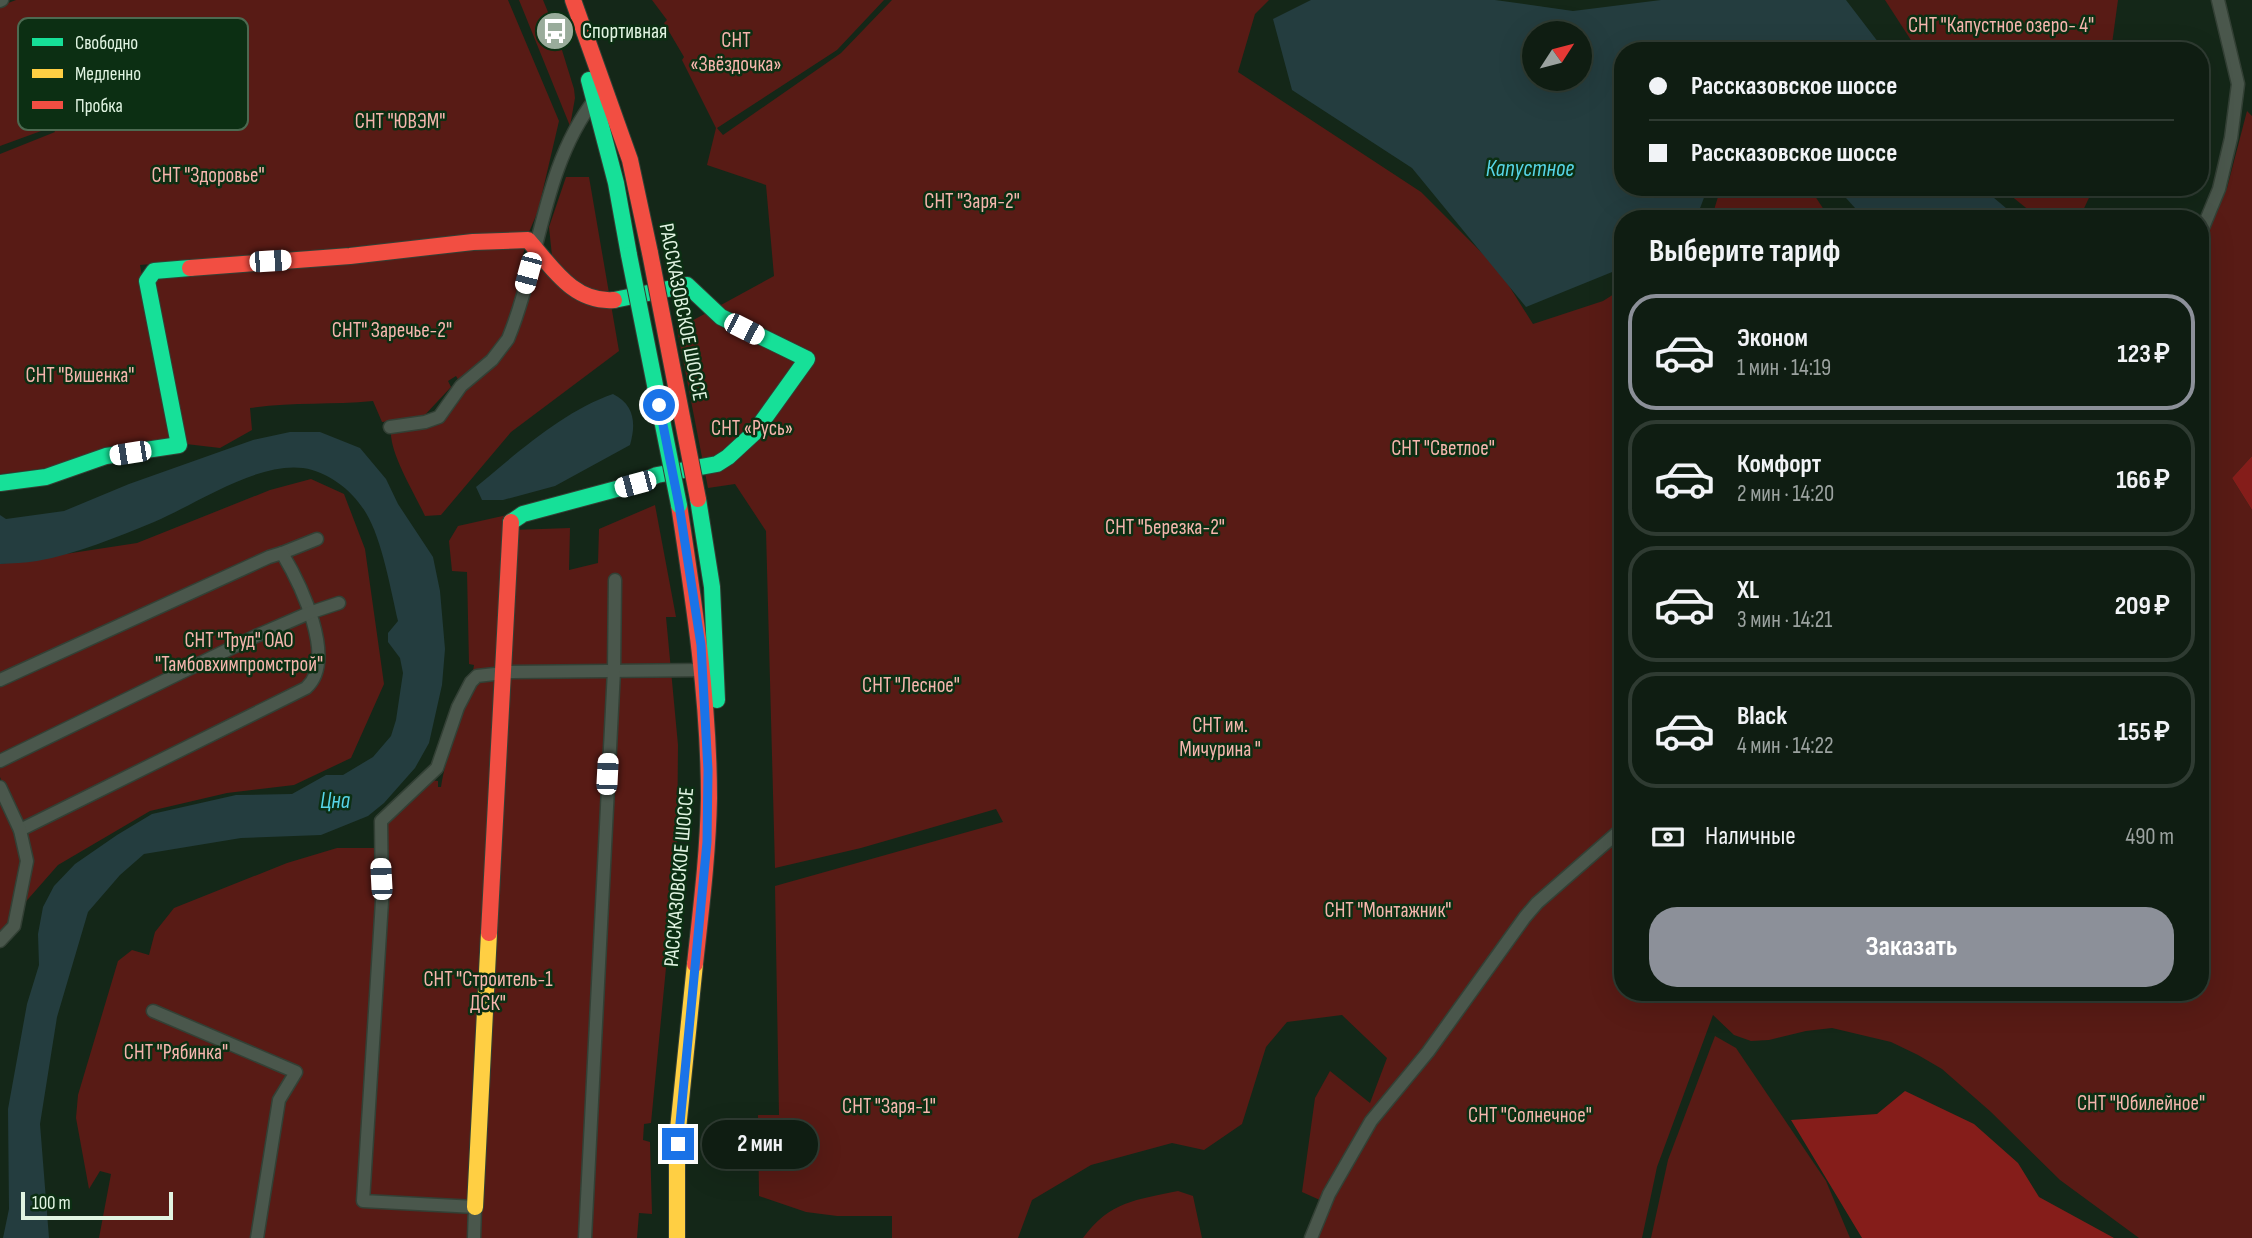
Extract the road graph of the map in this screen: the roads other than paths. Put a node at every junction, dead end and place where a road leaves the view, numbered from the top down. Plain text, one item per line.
1 (561, 0) edge
2 (573, 0) edge
3 (2218, 0) edge
4 (595, 99) junction
5 (2209, 213) edge
6 (536, 248) junction
7 (390, 426) dead end
8 (0, 483) edge
9 (317, 539) dead end
10 (282, 553) junction
11 (615, 580) dead end
12 (339, 603) dead end
13 (309, 613) junction
14 (614, 670) junction
15 (702, 670) junction
16 (501, 674) junction
17 (0, 680) edge
18 (0, 761) edge
19 (0, 787) edge
20 (20, 830) junction
21 (1614, 836) edge
22 (0, 941) edge
23 (153, 1012) dead end
24 (681, 1101) junction
25 (475, 1208) junction
26 (257, 1238) edge
27 (474, 1238) edge
28 (585, 1238) edge
29 (677, 1238) edge
30 (1311, 1238) edge

1 - 4 main road, РАССКАЗОВСКОЕ ШОССЕ
2 - 24 main road, РАССКАЗОВСКОЕ ШОССЕ, bridge
3 - 5 street
4 - 6 street
4 - 15 main road, РАССКАЗОВСКОЕ ШОССЕ, bridge
6 - 7 street
6 - 8 main road
6 - 16 main road
9 - 10 street
10 - 13 street
10 - 17 street
11 - 14 street
12 - 13 street
13 - 18 street
13 - 20 street
14 - 15 street
14 - 16 street
14 - 28 street
15 - 24 main road, РАССКАЗОВСКОЕ ШОССЕ
16 - 25 main road
16 - 25 street
19 - 20 street
20 - 22 street
21 - 30 street
23 - 26 street
24 - 29 main road, РАССКАЗОВСКОЕ ШОССЕ
25 - 27 street

